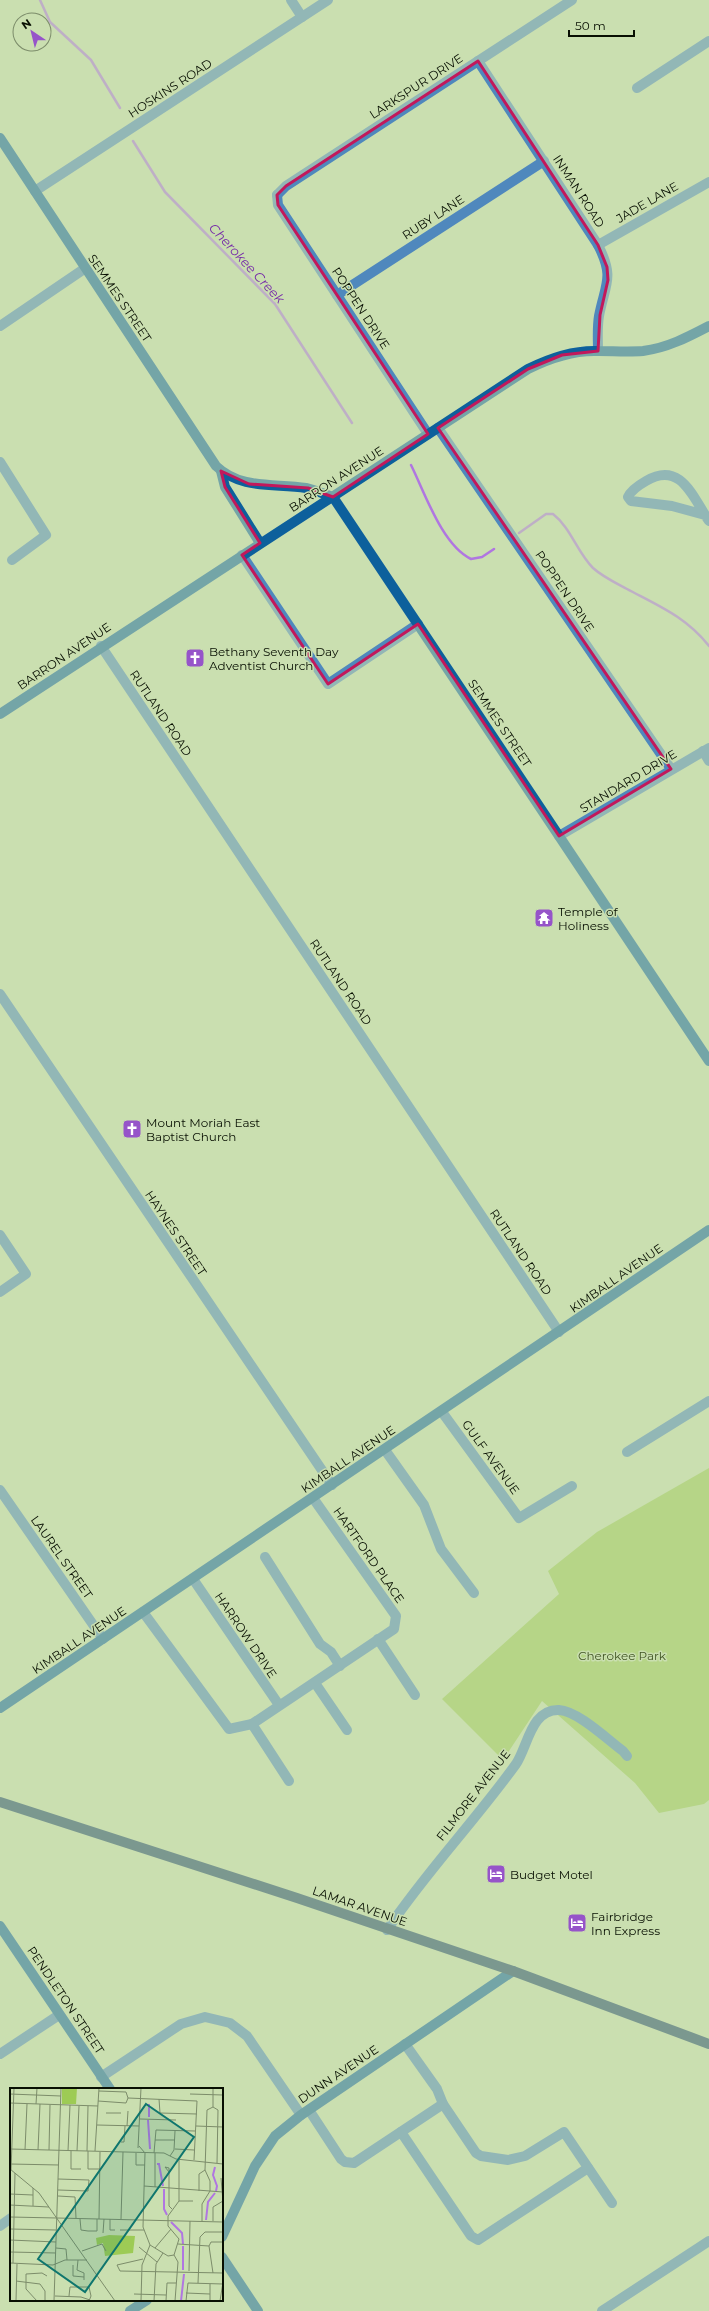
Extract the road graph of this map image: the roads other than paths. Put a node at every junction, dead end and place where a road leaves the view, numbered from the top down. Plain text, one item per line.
1 (291, 0) edge
2 (328, 0) edge
3 (572, 0) edge
4 (302, 17) junction
5 (709, 41) edge
6 (478, 61) junction
7 (637, 88) dead end
8 (0, 138) edge
9 (544, 161) junction
10 (709, 182) edge
11 (35, 191) junction
12 (273, 195) joint
13 (598, 245) junction
14 (84, 269) junction
15 (337, 295) junction
16 (0, 326) edge
17 (709, 326) edge
18 (598, 350) junction
19 (438, 428) junction
20 (428, 434) junction
21 (0, 462) edge
22 (221, 471) junction
23 (333, 498) junction
24 (707, 518) edge
25 (260, 543) junction
26 (242, 555) junction
27 (12, 560) dead end
28 (418, 624) junction
29 (101, 646) junction
30 (0, 714) edge
31 (706, 750) edge
32 (709, 761) edge
33 (671, 769) junction
34 (560, 836) junction
35 (0, 994) edge
36 (709, 1061) edge
37 (709, 1230) edge
38 (0, 1234) edge
39 (0, 1292) edge
40 (560, 1332) junction
41 (709, 1401) edge
42 (442, 1412) junction
43 (385, 1450) junction
44 (627, 1452) dead end
45 (332, 1486) junction
46 (572, 1486) dead end
47 (0, 1490) edge
48 (313, 1498) junction
49 (265, 1557) dead end
50 (193, 1579) junction
51 (474, 1593) dead end
52 (143, 1612) junction
53 (103, 1639) junction
54 (378, 1639) junction
55 (340, 1666) junction
56 (315, 1683) junction
57 (415, 1696) dead end
58 (279, 1705) junction
59 (0, 1708) edge
60 (252, 1724) junction
61 (347, 1730) dead end
62 (627, 1756) dead end
63 (289, 1781) dead end
64 (0, 1802) edge
65 (0, 1926) edge
66 (387, 1930) junction
67 (513, 1971) junction
68 (59, 2015) junction
69 (405, 2044) junction
70 (709, 2044) edge
71 (0, 2054) edge
72 (101, 2077) junction
73 (109, 2088) edge
74 (442, 2104) junction
75 (305, 2112) junction
76 (400, 2132) junction
77 (588, 2168) junction
78 (612, 2203) dead end
79 (10, 2219) edge
80 (0, 2226) edge
81 (223, 2235) edge
82 (709, 2241) edge
83 (223, 2258) edge
84 (145, 2301) edge
85 (130, 2311) edge
86 (258, 2311) edge
87 (602, 2311) edge

1 - 4 street
2 - 4 street, HOSKINS ROAD
3 - 6 street, LARKSPUR DRIVE
4 - 11 street, HOSKINS ROAD
5 - 7 street
6 - 9 street, INMAN ROAD
6 - 12 street, LARKSPUR DRIVE
8 - 11 main road, SEMMES STREET
9 - 13 street, INMAN ROAD
9 - 15 street, RUBY LANE
10 - 13 street, JADE LANE
11 - 14 main road, SEMMES STREET
12 - 15 street, POPPEN DRIVE
13 - 18 street, INMAN ROAD
14 - 16 street
14 - 22 main road, SEMMES STREET
15 - 20 street, POPPEN DRIVE
17 - 18 main road, BARRON AVENUE
18 - 19 main road, BARRON AVENUE
19 - 20 main road, BARRON AVENUE
19 - 33 street, POPPEN DRIVE
20 - 23 main road, BARRON AVENUE
21 - 27 street
22 - 23 main road, SEMMES STREET
22 - 25 main road, SEMMES STREET
23 - 25 main road, BARRON AVENUE
23 - 28 main road, SEMMES STREET
24 - 24 street
25 - 26 main road, BARRON AVENUE
26 - 28 street
26 - 29 main road, BARRON AVENUE
28 - 34 main road, SEMMES STREET
29 - 30 main road, BARRON AVENUE
29 - 40 street, RUTLAND ROAD
31 - 32 street
31 - 33 street, STANDARD DRIVE
33 - 34 street, STANDARD DRIVE
34 - 36 main road, SEMMES STREET
35 - 45 street, HAYNES STREET
37 - 40 main road, KIMBALL AVENUE
38 - 39 street
40 - 42 main road, KIMBALL AVENUE
41 - 44 street
42 - 43 main road, KIMBALL AVENUE
42 - 46 street, GULF AVENUE
43 - 45 main road, KIMBALL AVENUE
43 - 51 street
45 - 48 main road, KIMBALL AVENUE
47 - 53 street, LAUREL STREET
48 - 50 main road, KIMBALL AVENUE
48 - 54 street, HARTFORD PLACE
49 - 55 street
50 - 52 main road, KIMBALL AVENUE
50 - 58 street, HARROW DRIVE
52 - 53 main road, KIMBALL AVENUE
52 - 60 street
53 - 59 main road, KIMBALL AVENUE
54 - 55 street
54 - 57 street
55 - 56 street
56 - 58 street
56 - 61 street
58 - 60 street
60 - 63 street
62 - 66 street, FILMORE AVENUE
64 - 66 main road, LAMAR AVENUE
65 - 68 main road, PENDLETON STREET
66 - 67 main road, LAMAR AVENUE
67 - 69 main road, DUNN AVENUE
67 - 70 main road, LAMAR AVENUE
68 - 71 street
68 - 72 main road, PENDLETON STREET
69 - 74 street
69 - 75 main road, DUNN AVENUE
72 - 73 main road, PENDLETON STREET
72 - 75 street
74 - 76 street
74 - 77 street
75 - 76 street
75 - 81 main road, DUNN AVENUE
76 - 77 street
77 - 78 street
79 - 80 street
82 - 87 street
83 - 86 main road
84 - 85 main road

